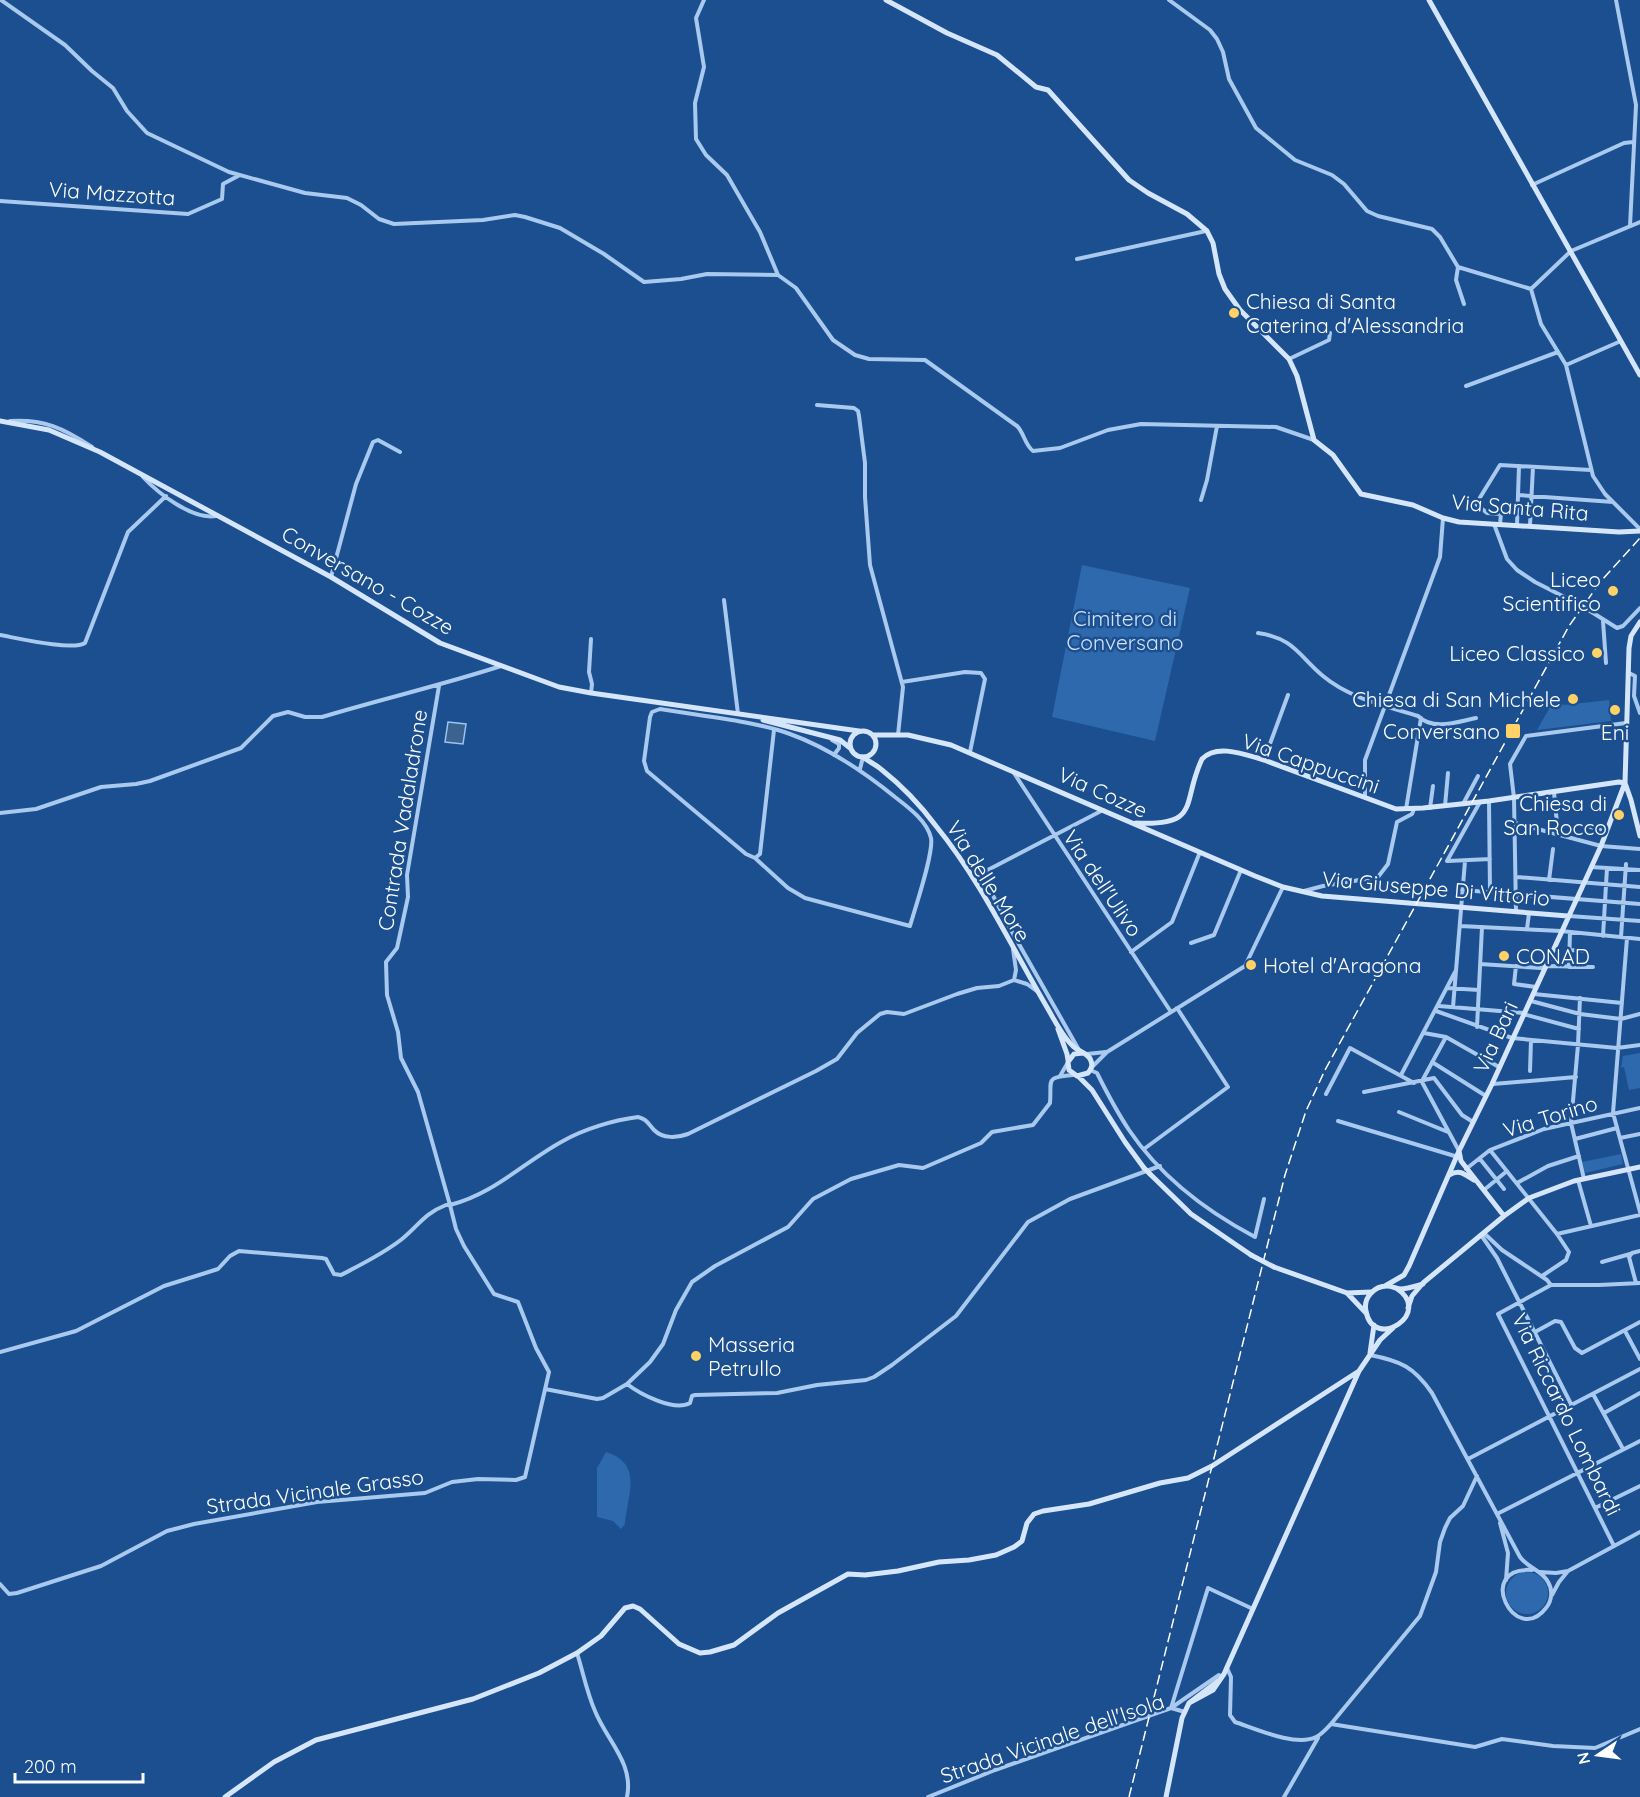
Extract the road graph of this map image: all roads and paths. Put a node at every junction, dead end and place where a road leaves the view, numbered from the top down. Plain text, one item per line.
1 (1, 0) edge
2 (704, 0) edge
3 (886, 0) edge
4 (1168, 0) edge
5 (1429, 0) edge
6 (1616, 0) edge
7 (1633, 142) junction
8 (238, 175) junction
9 (1532, 185) junction
10 (0, 201) edge
11 (1640, 222) edge
12 (1629, 226) junction
13 (1207, 231) junction
14 (1571, 251) junction
15 (1077, 259) dead end
16 (1458, 267) junction
17 (778, 276) junction
18 (1531, 289) junction
19 (1464, 304) dead end
20 (1329, 333) dead end
21 (1621, 341) junction
22 (1558, 352) junction
23 (1289, 359) junction
24 (1566, 365) junction
25 (1638, 365) edge
26 (1640, 375) edge
27 (1466, 386) dead end
28 (817, 405) dead end
29 (3, 421) edge
30 (1217, 426) junction
31 (1314, 440) junction
32 (400, 452) dead end
33 (1519, 466) junction
34 (1533, 467) junction
35 (1591, 470) junction
36 (139, 474) junction
37 (1518, 495) junction
38 (166, 496) junction
39 (1532, 496) junction
40 (1201, 500) dead end
41 (1613, 502) junction
42 (220, 515) junction
43 (1443, 518) junction
44 (1497, 523) junction
45 (1517, 525) junction
46 (1530, 525) junction
47 (1640, 530) edge
48 (331, 577) junction
49 (724, 600) dead end
50 (1640, 608) edge
51 (1603, 620) junction
52 (1640, 622) edge
53 (1258, 633) dead end
54 (0, 635) edge
55 (591, 639) dead end
56 (1606, 663) dead end
57 (501, 666) junction
58 (1629, 673) junction
59 (902, 682) junction
60 (439, 686) junction
61 (591, 693) junction
62 (1288, 695) dead end
63 (1386, 706) junction
64 (1640, 713) edge
65 (738, 714) junction
66 (1421, 718) junction
67 (1476, 718) dead end
68 (1626, 723) junction
69 (792, 726) junction
70 (774, 730) junction
71 (859, 731) junction
72 (873, 735) junction
73 (890, 735) junction
74 (898, 735) junction
75 (876, 744) junction
76 (850, 748) junction
77 (873, 752) junction
78 (970, 752) junction
79 (834, 754) junction
80 (863, 757) junction
81 (1264, 760) junction
82 (872, 764) junction
83 (860, 769) junction
84 (881, 769) junction
85 (1012, 770) junction
86 (1448, 773) dead end
87 (1478, 776) dead end
88 (1625, 783) junction
89 (1433, 786) dead end
90 (1622, 790) junction
91 (1554, 792) junction
92 (1365, 798) junction
93 (1514, 798) junction
94 (1631, 800) junction
95 (1489, 801) junction
96 (1480, 802) junction
97 (1463, 804) junction
98 (1445, 806) junction
99 (1414, 808) junction
100 (1430, 808) junction
101 (1406, 809) junction
102 (1103, 810) junction
103 (0, 813) edge
104 (1132, 823) junction
105 (1515, 823) junction
106 (1588, 826) dead end
107 (1606, 832) junction
108 (1053, 835) junction
109 (1558, 835) junction
110 (1640, 836) edge
111 (1600, 846) junction
112 (1553, 849) dead end
113 (1640, 849) edge
114 (1200, 852) junction
115 (755, 858) junction
116 (1490, 859) junction
117 (1465, 861) junction
118 (978, 867) dead end
119 (1591, 867) junction
120 (1626, 867) junction
121 (1607, 868) junction
122 (1241, 870) junction
123 (1640, 870) edge
124 (982, 873) junction
125 (1517, 878) junction
126 (1549, 880) junction
127 (1584, 882) junction
128 (1606, 884) junction
129 (1624, 886) junction
130 (1283, 887) junction
131 (1640, 887) edge
132 (1462, 890) junction
133 (1300, 892) junction
134 (1490, 893) junction
135 (1518, 895) junction
136 (1576, 900) junction
137 (1605, 902) junction
138 (1623, 904) junction
139 (1640, 904) edge
140 (1461, 908) junction
141 (1516, 912) junction
142 (1528, 913) junction
143 (1568, 916) junction
144 (1604, 919) junction
145 (1622, 921) junction
146 (1640, 921) edge
147 (1460, 926) junction
148 (1482, 927) junction
149 (1527, 929) junction
150 (1561, 931) junction
151 (1570, 932) junction
152 (1603, 936) junction
153 (1621, 937) junction
154 (1627, 938) junction
155 (1640, 939) edge
156 (1191, 943) dead end
157 (1012, 948) junction
158 (1569, 950) junction
159 (1131, 951) junction
160 (1583, 951) dead end
161 (1480, 964) junction
162 (1516, 966) junction
163 (1545, 966) junction
164 (1569, 967) junction
165 (1593, 967) dead end
166 (1456, 969) junction
167 (1014, 980) junction
168 (1447, 988) junction
169 (1455, 989) junction
170 (1479, 990) junction
171 (1534, 991) junction
172 (1038, 992) junction
173 (1580, 999) junction
174 (1530, 1000) junction
175 (1622, 1003) junction
176 (1439, 1006) junction
177 (1454, 1007) junction
178 (1177, 1008) junction
179 (1478, 1009) junction
180 (1436, 1011) junction
181 (1171, 1012) junction
182 (1524, 1014) junction
183 (1580, 1014) junction
184 (1640, 1014) edge
185 (1621, 1019) junction
186 (1055, 1022) junction
187 (1477, 1027) junction
188 (1579, 1029) junction
189 (1424, 1033) junction
190 (1446, 1037) junction
191 (1512, 1038) junction
192 (1531, 1040) junction
193 (1578, 1045) junction
194 (1640, 1045) edge
195 (1617, 1048) junction
196 (1083, 1052) junction
197 (1107, 1052) junction
198 (1432, 1062) junction
199 (1068, 1063) junction
200 (1499, 1067) junction
201 (1090, 1070) junction
202 (1530, 1071) dead end
203 (1401, 1075) junction
204 (1060, 1076) junction
205 (1075, 1076) junction
206 (1575, 1077) junction
207 (1422, 1082) junction
208 (1414, 1083) junction
209 (1492, 1084) junction
210 (1092, 1090) junction
211 (1365, 1092) dead end
212 (1326, 1094) dead end
213 (1486, 1096) junction
214 (1640, 1108) edge
215 (1399, 1112) dead end
216 (1613, 1113) junction
217 (1338, 1121) dead end
218 (1473, 1122) junction
219 (1571, 1123) junction
220 (1617, 1128) junction
221 (1449, 1132) junction
222 (1640, 1134) edge
223 (1620, 1138) junction
224 (1575, 1139) junction
225 (1144, 1149) junction
226 (1490, 1150) junction
227 (1579, 1156) junction
228 (1479, 1159) junction
229 (1461, 1162) junction
230 (1160, 1166) junction
231 (1640, 1167) edge
232 (1628, 1169) junction
233 (1507, 1171) junction
234 (1449, 1175) junction
235 (1496, 1180) junction
236 (1581, 1180) junction
237 (1517, 1183) junction
238 (1504, 1189) dead end
239 (1484, 1190) junction
240 (1529, 1198) junction
241 (1264, 1199) dead end
242 (450, 1205) junction
243 (1640, 1213) edge
244 (1504, 1216) junction
245 (1591, 1226) junction
246 (1557, 1234) junction
247 (1481, 1235) junction
248 (1502, 1250) junction
249 (1640, 1251) edge
250 (1632, 1253) junction
251 (1497, 1258) junction
252 (1602, 1262) dead end
253 (1542, 1276) junction
254 (1423, 1283) junction
255 (1638, 1283) edge
256 (1551, 1285) junction
257 (1384, 1286) junction
258 (1396, 1288) junction
259 (1371, 1292) junction
260 (1347, 1293) junction
261 (1520, 1302) junction
262 (1408, 1308) junction
263 (1366, 1314) junction
264 (1640, 1322) edge
265 (1374, 1325) junction
266 (1393, 1328) junction
267 (1625, 1331) junction
268 (1535, 1332) junction
269 (0, 1352) edge
270 (1370, 1355) junction
271 (1640, 1359) edge
272 (1640, 1370) edge
273 (1359, 1371) junction
274 (627, 1384) junction
275 (545, 1389) junction
276 (1593, 1394) junction
277 (1640, 1394) edge
278 (1572, 1406) junction
279 (1604, 1413) junction
280 (1549, 1418) junction
281 (1640, 1441) edge
282 (1623, 1449) junction
283 (1468, 1459) junction
284 (1578, 1474) junction
285 (1477, 1476) junction
286 (1640, 1486) edge
287 (1595, 1508) junction
288 (1497, 1514) junction
289 (1640, 1532) edge
290 (1614, 1546) junction
291 (1532, 1570) junction
292 (1568, 1571) junction
293 (1539, 1572) junction
294 (1505, 1582) junction
295 (0, 1584) edge
296 (1551, 1596) junction
297 (1253, 1609) junction
298 (577, 1653) junction
299 (1227, 1668) junction
300 (1222, 1674) junction
301 (1171, 1708) junction
302 (1185, 1712) junction
303 (1331, 1724) junction
304 (1640, 1729) edge
305 (1319, 1736) junction
306 (225, 1797) edge
307 (627, 1797) edge
308 (928, 1797) edge
309 (1166, 1797) edge
310 (1284, 1797) edge

1 - 8 street
2 - 17 street
3 - 13 main road
4 - 16 street
5 - 9 main road
6 - 7 street
7 - 9 street
7 - 12 street
8 - 10 street, Via Mazzotta
8 - 17 street
9 - 14 main road
11 - 12 street
12 - 14 street
13 - 15 street
13 - 23 main road
14 - 18 street
14 - 21 main road
16 - 18 street
16 - 19 street
17 - 30 street
18 - 22 street
20 - 23 street
21 - 24 street
21 - 25 main road
22 - 24 street
22 - 27 street
23 - 31 main road
24 - 35 street
25 - 26 main road
28 - 59 street
29 - 36 main road, Conversano - Cozze
30 - 31 street
30 - 40 street
31 - 43 main road, Via Santa Rita
32 - 48 street
33 - 34 street
33 - 37 street
33 - 44 street
34 - 35 street
34 - 39 street
35 - 41 street
36 - 38 street
36 - 42 main road, Conversano - Cozze
37 - 39 street
37 - 45 street
38 - 42 street
38 - 54 street
39 - 41 street
39 - 46 street
41 - 47 street
42 - 48 main road, Conversano - Cozze
43 - 44 main road, Via Santa Rita
43 - 63 street
44 - 45 main road, Via Santa Rita
44 - 51 street
45 - 46 main road, Via Santa Rita
46 - 47 main road, Via Santa Rita
48 - 57 main road, Conversano - Cozze
49 - 65 street
50 - 51 street
51 - 56 street
52 - 58 main road
53 - 63 street
55 - 61 street
57 - 60 street
57 - 61 main road, Conversano - Cozze
58 - 64 street
58 - 68 main road
59 - 74 street
59 - 78 street
60 - 103 street
60 - 242 street, Contrada Vadaladrone
61 - 65 main road, Conversano - Cozze
62 - 81 street
63 - 66 street
63 - 92 street
65 - 69 main road
65 - 71 main road
66 - 67 street
66 - 101 street
68 - 88 main road
68 - 93 street
69 - 76 main road
69 - 79 street
70 - 79 street
70 - 115 street
70 - 115 street
71 - 72 main road
71 - 76 main road
72 - 73 main road, Via Cozze
72 - 75 main road
73 - 74 main road, Via Cozze
73 - 75 main road
74 - 78 main road, Via Cozze
75 - 77 main road
76 - 80 main road
77 - 80 main road
77 - 84 main road
78 - 85 main road, Via Cozze
79 - 83 street
80 - 82 main road
80 - 83 street
81 - 92 main road, Via Cappuccini
81 - 104 main road, Via Cappuccini
82 - 83 street
82 - 84 main road
83 - 115 street
84 - 157 main road, Via delle More
85 - 102 main road, Via Cozze
85 - 108 street, Via dell'Ulivo
86 - 98 street
87 - 97 street
88 - 90 main road, Via Bari
88 - 91 main road, Via Cappuccini
88 - 94 main road
89 - 100 street
90 - 94 main road
90 - 107 main road, Via Bari
91 - 93 main road, Via Cappuccini
91 - 109 street
92 - 101 main road, Via Cappuccini
93 - 95 main road, Via Cappuccini
93 - 105 street
94 - 110 main road
95 - 96 main road, Via Cappuccini
95 - 116 street
96 - 97 main road, Via Cappuccini
96 - 117 street
97 - 98 main road, Via Cappuccini
98 - 100 main road, Via Cappuccini
99 - 100 main road, Via Cappuccini
99 - 101 main road, Via Cappuccini
99 - 133 street
102 - 104 main road, Via Cozze
102 - 108 street
104 - 114 main road, Via Cozze
105 - 109 street
105 - 125 street
106 - 107 street
107 - 111 main road, Via Bari
108 - 124 street
108 - 159 street, Via dell'Ulivo
109 - 111 street
111 - 113 street
111 - 119 main road, Via Bari
112 - 126 street
114 - 122 main road, Via Cozze
114 - 159 street
116 - 117 street
116 - 134 street
117 - 132 street
118 - 124 street
119 - 121 street
119 - 127 main road, Via Bari
120 - 121 street
120 - 123 street
120 - 129 street
121 - 128 street
122 - 130 main road, Via Cozze
122 - 156 street
124 - 196 street
125 - 126 street
125 - 135 street
126 - 127 street
127 - 128 street
127 - 136 main road, Via Bari
128 - 129 street
128 - 137 street
129 - 131 street
129 - 138 street
130 - 133 main road, Via Cozze
130 - 178 street
132 - 134 street
132 - 140 street
133 - 140 main road, Via Giuseppe Di Vittorio
134 - 135 street
135 - 136 street
135 - 141 street
136 - 137 street
136 - 143 main road, Via Bari
137 - 138 street
137 - 144 street
138 - 139 street
138 - 145 street
140 - 141 main road, Via Giuseppe Di Vittorio
140 - 147 street
141 - 142 main road, Via Giuseppe Di Vittorio
142 - 143 main road, Via Giuseppe Di Vittorio
142 - 149 street
143 - 144 street
143 - 150 main road, Via Bari
144 - 145 street
144 - 152 street
145 - 146 street
145 - 153 street
147 - 148 street
147 - 166 street
148 - 149 street
148 - 161 street
149 - 150 street
150 - 151 street
150 - 163 main road, Via Bari
151 - 152 street
151 - 158 street
152 - 153 street
153 - 154 street
154 - 155 street
154 - 175 street
157 - 167 street
157 - 172 main road, Via delle More
158 - 160 street
158 - 164 street
159 - 181 street, Via dell'Ulivo
161 - 162 street
161 - 170 street
162 - 163 street
162 - 171 street
163 - 164 street
163 - 171 main road, Via Bari
164 - 165 street
166 - 168 street
166 - 169 street
167 - 172 street
167 - 242 street
168 - 169 street
168 - 176 street
169 - 170 street
169 - 177 street
170 - 179 street
171 - 173 street
171 - 174 main road, Via Bari
172 - 186 main road, Via delle More
173 - 175 street
173 - 183 street
174 - 182 main road, Via Bari
174 - 183 street
175 - 185 street
176 - 177 street
176 - 180 street
177 - 179 street
178 - 181 street
178 - 225 street
179 - 182 street
179 - 187 street
180 - 187 street
180 - 189 street
181 - 197 street
182 - 188 street
182 - 191 main road, Via Bari
183 - 185 street
183 - 188 street
184 - 185 street
185 - 195 street
186 - 196 main road
186 - 199 main road
187 - 191 street
188 - 193 street
189 - 190 street
189 - 203 street
190 - 198 street
190 - 200 street
191 - 192 street
191 - 200 main road, Via Bari
192 - 193 street
192 - 202 street
193 - 195 street
193 - 206 street
194 - 195 street
195 - 216 street
196 - 197 street
196 - 199 main road
196 - 201 main road
197 - 201 street
198 - 207 street
198 - 213 street
199 - 204 street
199 - 205 main road
200 - 209 main road, Via Bari
201 - 205 main road
201 - 210 main road
201 - 225 street
203 - 208 street
203 - 212 street
204 - 205 street
204 - 274 street
205 - 210 main road
206 - 209 street
206 - 219 street
207 - 208 street
207 - 218 street
207 - 221 street
208 - 211 street
209 - 213 main road, Via Bari
210 - 260 main road, bridge
213 - 218 main road, Via Bari
214 - 216 street, Via Torino
215 - 221 street
216 - 219 street, Via Torino
216 - 220 street
217 - 229 street
218 - 229 main road, Via Bari
219 - 224 street
219 - 226 street, Via Torino
220 - 223 street
220 - 224 street
221 - 229 street
222 - 223 street
223 - 232 street
224 - 227 street
225 - 230 street
226 - 228 street, Via Torino
226 - 233 street
227 - 236 street
227 - 237 street
228 - 229 street, Via Torino
228 - 235 street
229 - 234 main road, Via Bari
229 - 234 main road
229 - 239 main road
230 - 241 street
230 - 274 street
231 - 232 main road
232 - 236 main road
232 - 243 street
233 - 235 street
233 - 237 street
234 - 257 main road, Via Bari
235 - 238 street
235 - 239 street
236 - 240 main road
236 - 245 street
237 - 240 street
239 - 244 main road
240 - 244 main road
240 - 246 street
242 - 269 street
242 - 275 street, Contrada Vadaladrone
243 - 245 street
244 - 247 main road
245 - 246 street
246 - 253 street
247 - 248 street
247 - 251 street
247 - 254 main road
248 - 251 street
248 - 253 street
249 - 250 street
250 - 252 street
250 - 255 street
251 - 261 street
253 - 256 street
254 - 258 main road
254 - 262 main road
255 - 256 street
256 - 261 street, Via Riccardo Lombardi
257 - 258 main road
257 - 259 main road
258 - 262 main road
259 - 260 main road
259 - 263 main road
260 - 263 main road
261 - 268 street
261 - 280 street, Via Riccardo Lombardi
262 - 266 main road
263 - 265 main road
264 - 267 street
265 - 266 main road
265 - 270 main road
266 - 270 main road
267 - 268 street
267 - 271 street
268 - 278 street
270 - 273 main road
270 - 283 street
272 - 276 street
273 - 297 main road
273 - 298 main road
274 - 275 street
275 - 295 street, Strada Vicinale Grasso
276 - 278 street
276 - 279 street
277 - 279 street
278 - 280 street
279 - 282 street
280 - 283 street
280 - 284 street, Via Riccardo Lombardi
281 - 282 street
282 - 284 street
283 - 285 street
284 - 287 street, Via Riccardo Lombardi
284 - 288 street
285 - 288 street
285 - 303 street
286 - 287 street
287 - 290 street, Via Riccardo Lombardi
288 - 291 street
288 - 294 street
289 - 290 street
290 - 292 street
291 - 293 street
291 - 294 street
292 - 293 street
292 - 296 street
293 - 296 street
294 - 296 street
297 - 299 main road
297 - 301 street
298 - 306 main road
298 - 307 street
299 - 300 main road
299 - 305 street
300 - 301 street
300 - 302 main road
301 - 302 street, Strada Vicinale dell'Isola
301 - 308 street, Strada Vicinale dell'Isola
302 - 309 main road
303 - 304 street
303 - 305 street
305 - 310 street

